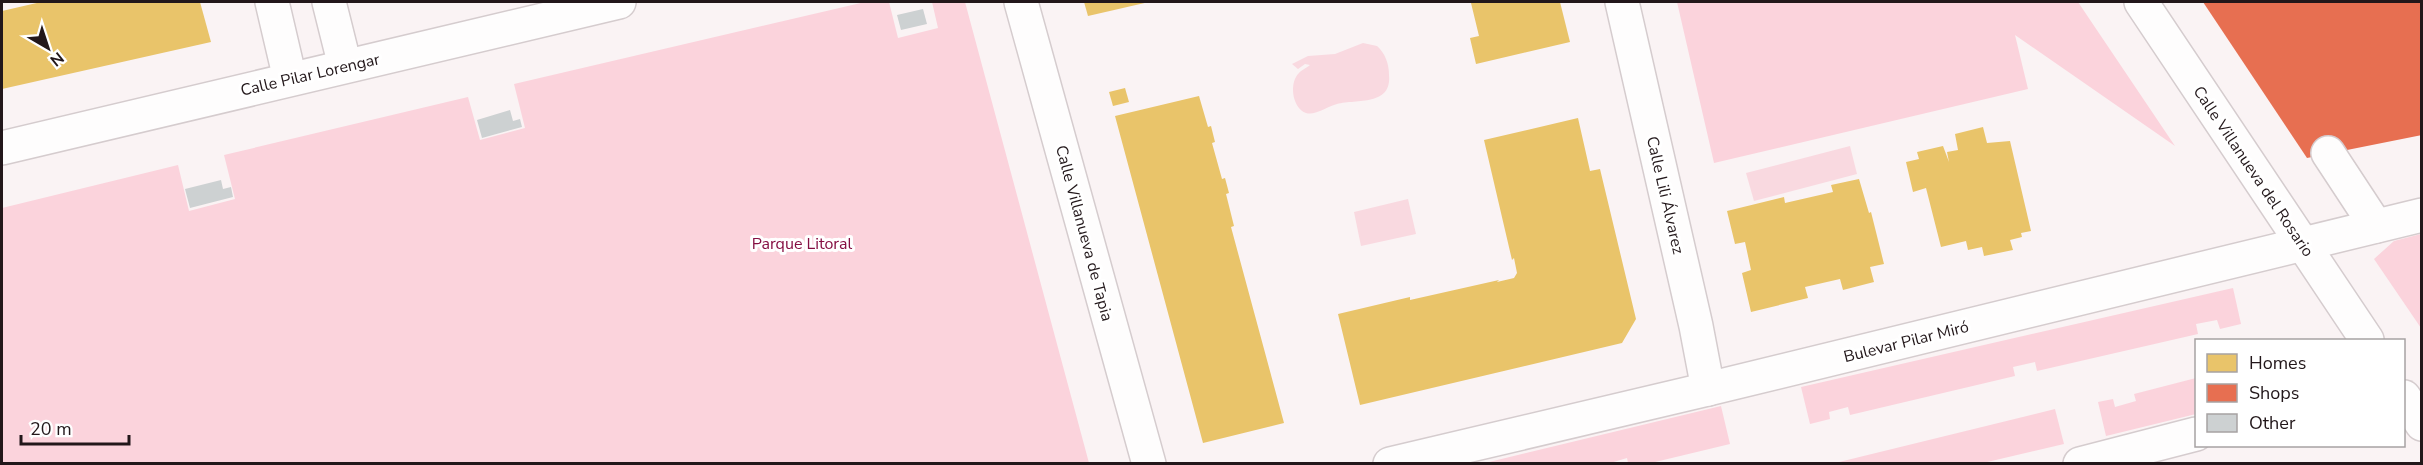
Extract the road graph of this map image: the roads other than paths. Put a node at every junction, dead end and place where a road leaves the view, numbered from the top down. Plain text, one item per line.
1 (272, 2) edge
2 (329, 2) edge
3 (619, 2) edge
4 (1022, 2) edge
5 (1622, 2) edge
6 (2141, 2) edge
7 (345, 66) junction
8 (290, 79) junction
9 (2, 148) edge
10 (2328, 153) dead end
11 (2421, 215) edge
12 (2376, 226) junction
13 (2302, 245) junction
14 (2366, 339) edge
15 (1708, 389) junction
16 (2405, 400) edge
17 (2421, 424) edge
18 (2195, 434) edge
19 (1149, 464) edge
20 (1390, 464) edge
21 (2080, 464) edge

1 - 8 street
2 - 7 street
3 - 7 street, Calle Pilar Lorengar
4 - 19 street, Calle Villanueva de Tapia
5 - 15 street, Calle Lili Álvarez
6 - 13 street, Calle Villanueva del Rosario
7 - 8 street, Calle Pilar Lorengar
8 - 9 street, Calle Pilar Lorengar
10 - 12 street
11 - 12 street, Bulevar Pilar Miró
12 - 13 street, Bulevar Pilar Miró
13 - 14 street, Calle Villanueva del Rosario
13 - 15 street, Bulevar Pilar Miró
15 - 20 street, Bulevar Pilar Miró
16 - 17 street
18 - 21 street

